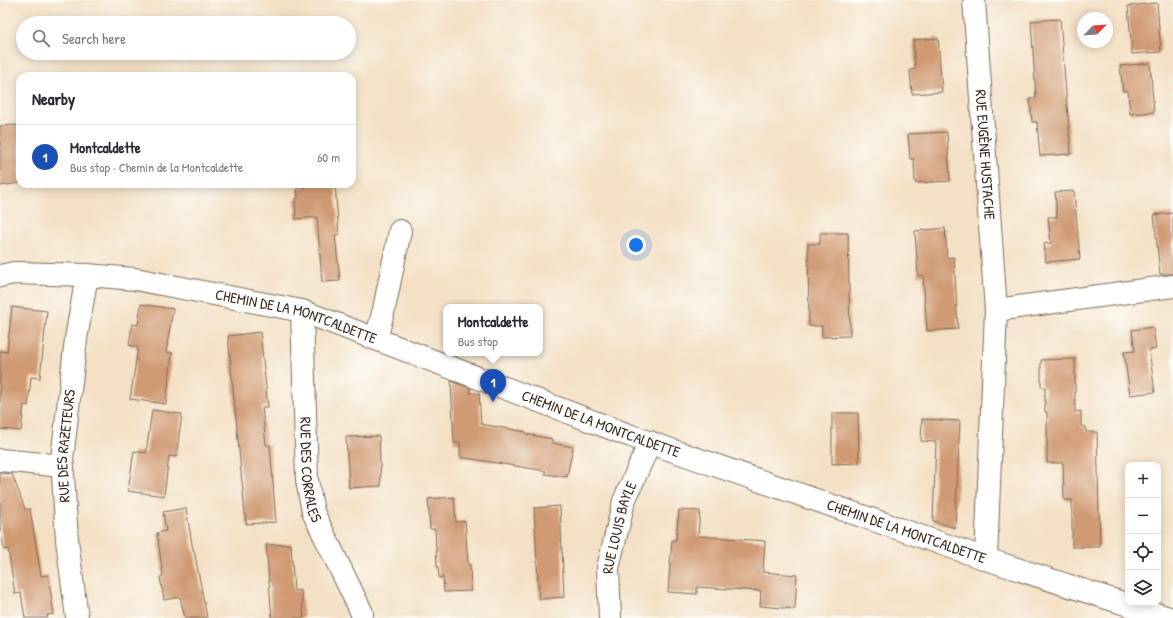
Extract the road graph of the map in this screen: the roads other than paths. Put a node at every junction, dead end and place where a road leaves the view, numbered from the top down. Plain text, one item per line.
1 (974, 0) edge
2 (400, 231) dead end
3 (87, 275) junction
4 (0, 276) edge
5 (1173, 286) edge
6 (996, 310) junction
7 (302, 311) junction
8 (376, 339) junction
9 (650, 442) junction
10 (0, 460) edge
11 (63, 466) junction
12 (986, 558) junction
13 (77, 618) edge
14 (362, 618) edge
15 (610, 618) edge
16 (1169, 618) edge

1 - 6 street, RUE EUGÈNE HUSTACHE
2 - 8 street
3 - 4 street, CHEMIN DE LA MONTCALDETTE
3 - 7 street, CHEMIN DE LA MONTCALDETTE
3 - 11 street, RUE DES RAZETEURS
5 - 6 street
6 - 12 street, RUE EUGÈNE HUSTACHE
7 - 8 street, CHEMIN DE LA MONTCALDETTE
7 - 14 street, RUE DES CORRALES
8 - 9 street, CHEMIN DE LA MONTCALDETTE
9 - 12 street, CHEMIN DE LA MONTCALDETTE
9 - 15 street, RUE LOUIS BAYLE
10 - 11 street
11 - 13 street, RUE DES RAZETEURS
12 - 16 street, CHEMIN DE LA MONTCALDETTE

